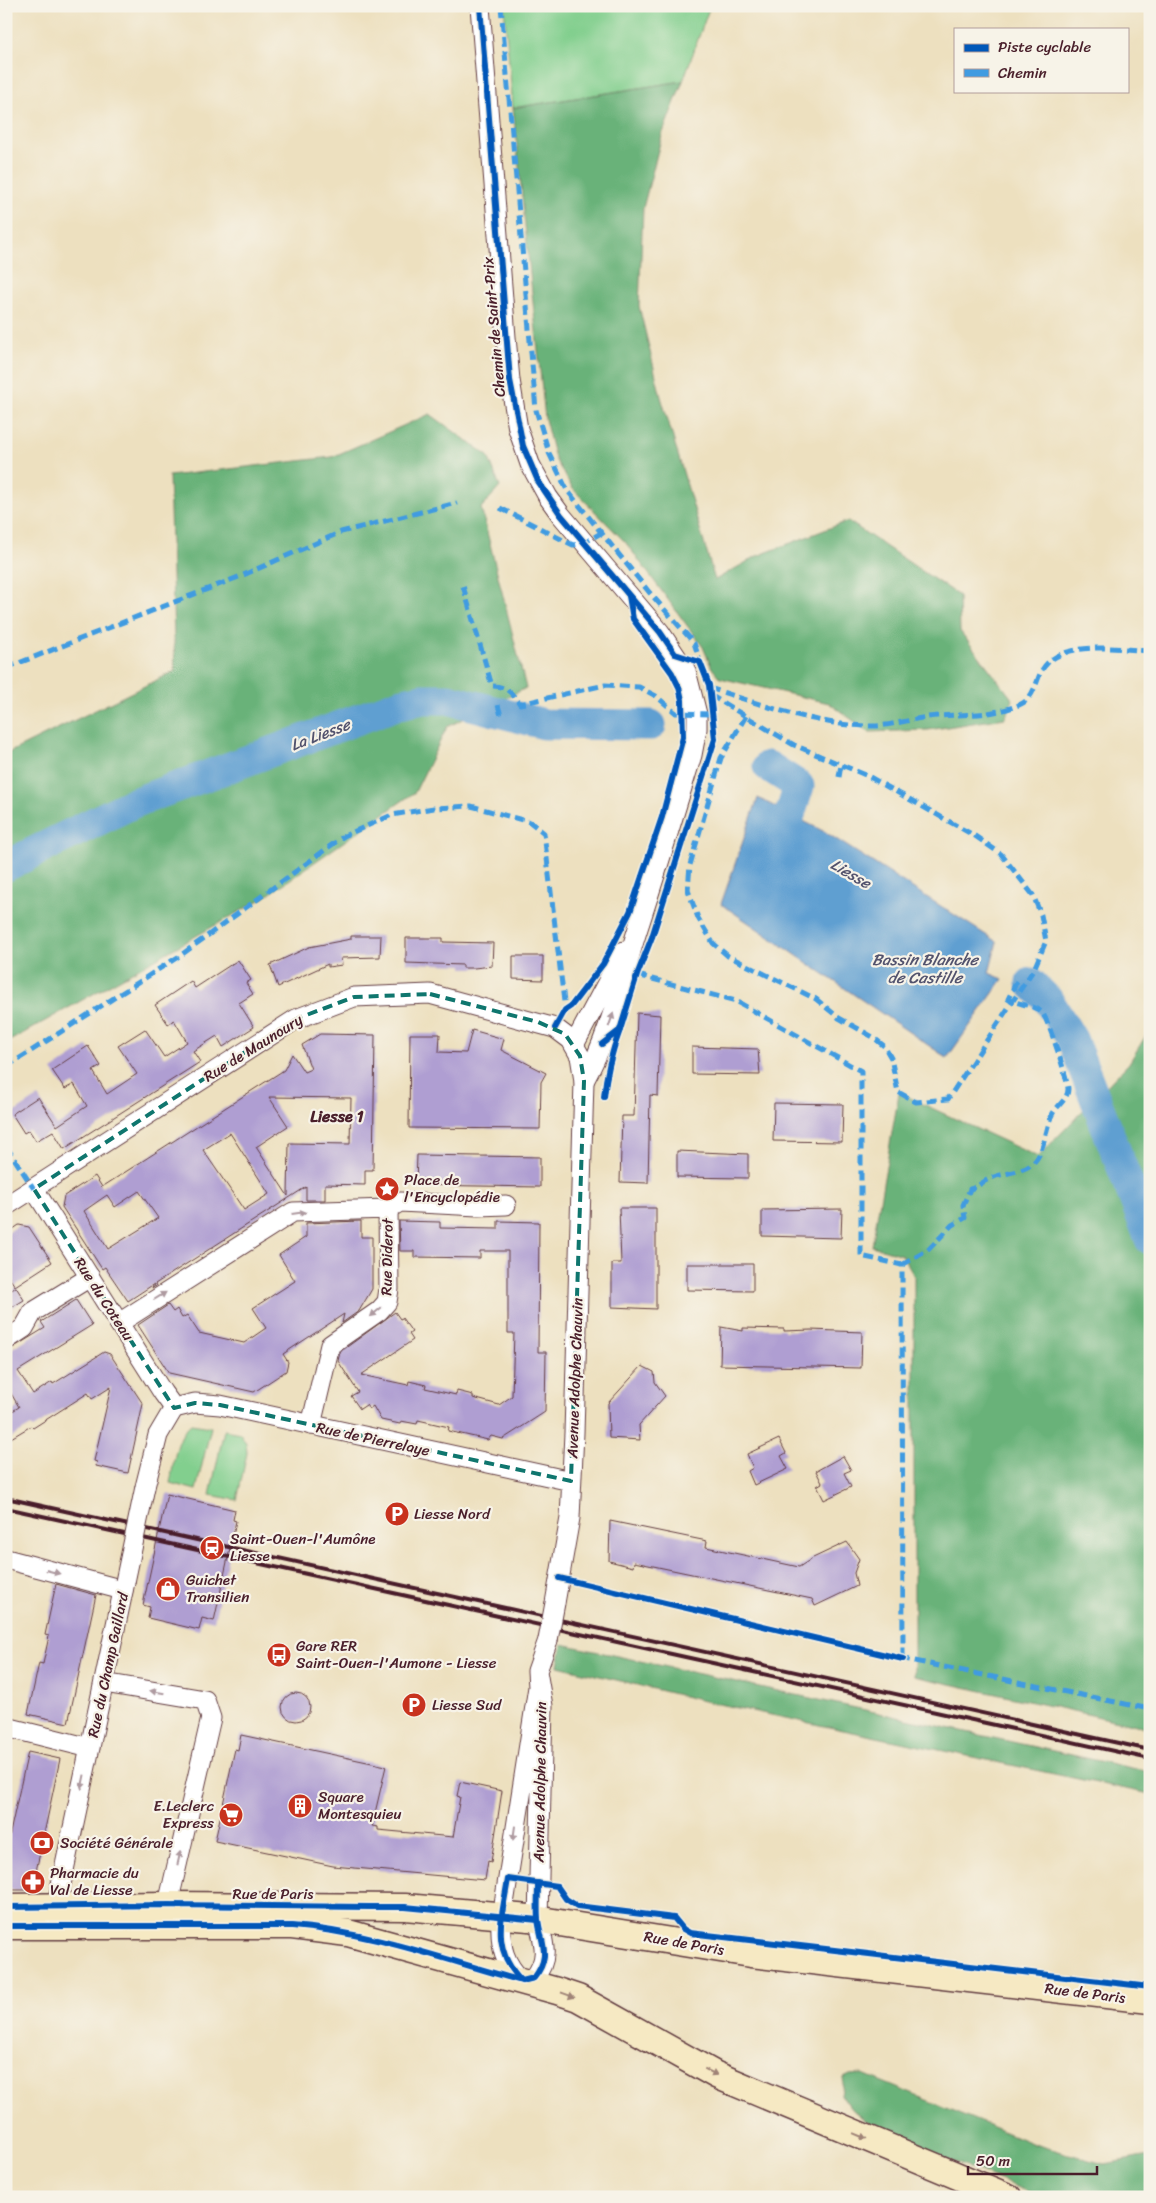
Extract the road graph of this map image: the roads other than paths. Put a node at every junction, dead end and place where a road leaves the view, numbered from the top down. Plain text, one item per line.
1 (480, 6) edge
2 (640, 922) junction
3 (574, 1045) junction
4 (584, 1080) junction
5 (34, 1189) junction
6 (506, 1205) dead end
7 (6, 1206) edge
8 (388, 1210) junction
9 (90, 1277) junction
10 (119, 1322) junction
11 (6, 1340) edge
12 (174, 1408) junction
13 (311, 1425) junction
14 (572, 1481) junction
15 (6, 1559) edge
16 (124, 1586) junction
17 (537, 1679) junction
18 (104, 1683) junction
19 (6, 1727) edge
20 (90, 1748) junction
21 (6, 1907) edge
22 (165, 1916) junction
23 (502, 1916) junction
24 (56, 1917) junction
25 (538, 1920) junction
26 (6, 1926) edge
27 (522, 1981) junction
28 (1150, 2000) edge
29 (1008, 2197) edge

1 - 2 street, Chemin de Saint-Prix
2 - 3 street, Chemin de Saint-Prix
4 -> 2 street, Chemin de Saint-Prix
3 - 4 street
3 - 5 street, Rue de Maunoury
4 - 14 street, Avenue Adolphe Chauvin
5 - 7 street, Rue de Maunoury
5 - 9 street, Rue du Coteau
6 - 8 street
10 -> 8 street, Rue Diderot
8 -> 13 street, Rue Diderot
9 - 10 street, Rue du Coteau
9 - 11 street
10 - 12 street, Rue du Coteau
12 - 13 street, Rue de Pierrelaye
12 - 16 street, Rue du Champ Gaillard, bridge
13 - 14 street, Rue de Pierrelaye
14 - 17 street, Avenue Adolphe Chauvin, bridge
15 -> 16 street
16 - 18 street, Rue du Champ Gaillard
17 -> 23 street, Avenue Adolphe Chauvin
17 - 25 street, Avenue Adolphe Chauvin
18 - 20 street, Rue du Champ Gaillard
22 -> 18 street
19 - 20 street
20 -> 24 street, Rue du Champ Gaillard
21 - 24 main road, Rue de Paris
22 - 23 main road, Rue de Paris
22 - 24 main road, Rue de Paris
22 - 27 main road, Rue de Paris
23 - 25 main road, Rue de Paris
23 - 27 street, Avenue Adolphe Chauvin
24 - 26 main road, Rue de Paris
25 - 27 street, Avenue Adolphe Chauvin
25 - 28 main road, Rue de Paris
27 -> 29 main road, Rue de Paris

